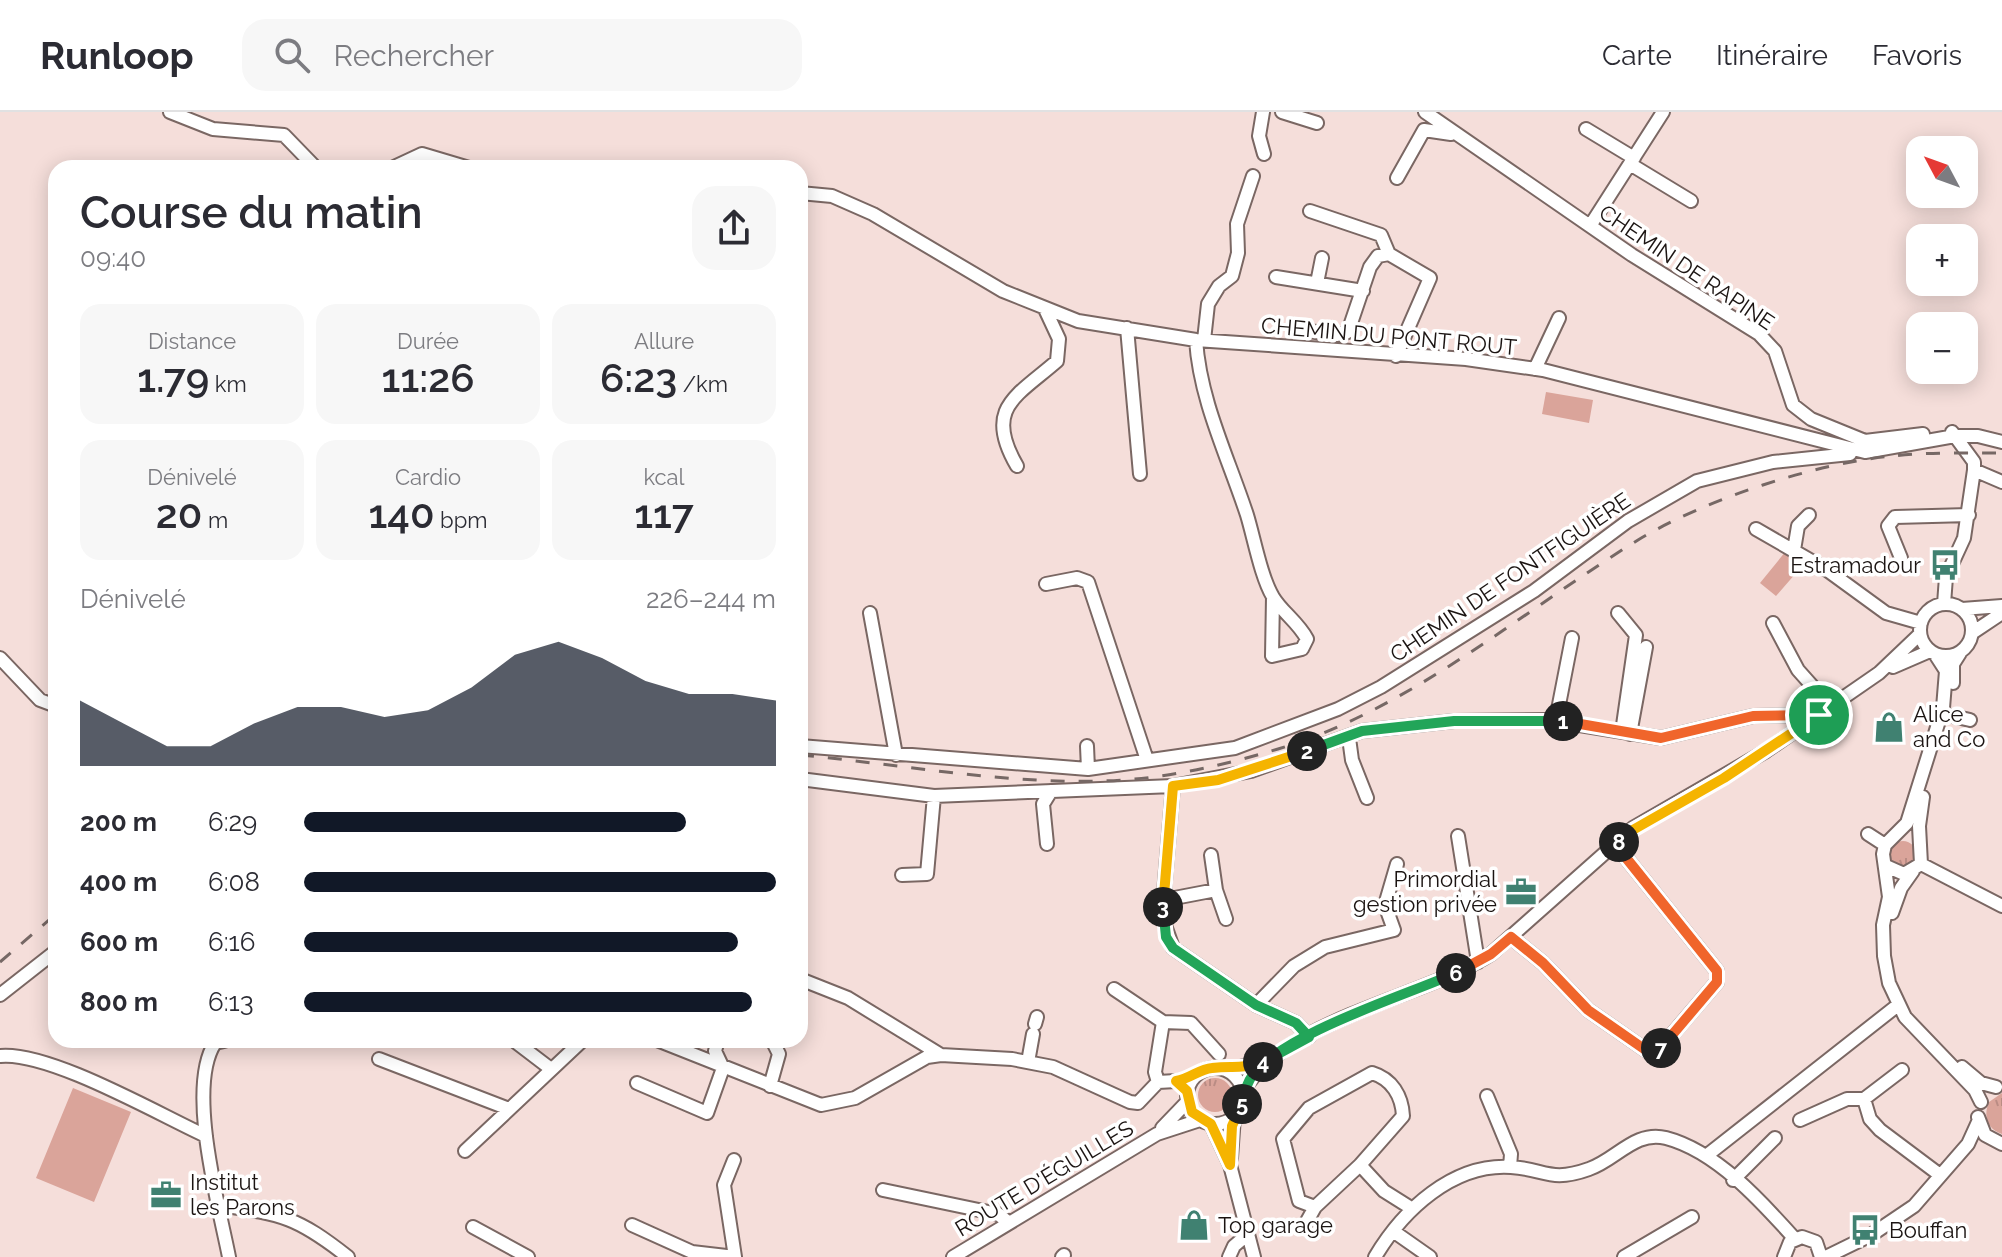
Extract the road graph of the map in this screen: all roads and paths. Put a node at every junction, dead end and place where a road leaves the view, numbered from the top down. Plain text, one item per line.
1 (170, 112) edge
2 (1263, 112) edge
3 (1282, 112) edge
4 (1425, 112) edge
5 (1663, 112) edge
6 (1317, 123) dead end
7 (1586, 129) dead end
8 (1458, 136) junction
9 (1264, 154) dead end
10 (308, 160) edge
11 (409, 160) edge
12 (442, 160) edge
13 (1632, 161) junction
14 (1253, 176) dead end
15 (1397, 178) dead end
16 (808, 194) edge
17 (1691, 201) dead end
18 (1310, 211) dead end
19 (1590, 226) junction
20 (1389, 254) junction
21 (1322, 258) dead end
22 (1276, 277) dead end
23 (1317, 283) junction
24 (1363, 291) junction
25 (1045, 309) junction
26 (1559, 318) dead end
27 (1127, 328) junction
28 (1309, 331) dead end
29 (1200, 340) junction
30 (1396, 356) junction
31 (1535, 369) junction
32 (1955, 436) junction
33 (2002, 442) edge
34 (1865, 452) junction
35 (1017, 466) dead end
36 (1974, 470) junction
37 (1140, 474) dead end
38 (2002, 482) edge
39 (1809, 515) dead end
40 (1969, 515) junction
41 (1756, 529) dead end
42 (1794, 550) junction
43 (1901, 558) dead end
44 (1046, 584) dead end
45 (1273, 597) junction
46 (1944, 604) junction
47 (2002, 606) edge
48 (1962, 609) junction
49 (870, 613) dead end
50 (1618, 613) dead end
51 (2002, 613) edge
52 (1773, 623) dead end
53 (1921, 628) junction
54 (1972, 633) junction
55 (1572, 638) dead end
56 (1646, 647) dead end
57 (1932, 652) junction
58 (1960, 653) junction
59 (0, 658) edge
60 (1879, 673) junction
61 (48, 703) edge
62 (1831, 707) junction
63 (1819, 715) junction
64 (1948, 715) junction
65 (1556, 720) junction
66 (1970, 720) dead end
67 (1626, 733) junction
68 (1349, 738) junction
69 (1087, 746) dead end
70 (808, 747) edge
71 (896, 755) junction
72 (1147, 760) junction
73 (1088, 769) junction
74 (808, 780) edge
75 (1173, 786) junction
76 (1051, 791) junction
77 (934, 796) junction
78 (1367, 798) dead end
79 (1868, 834) dead end
80 (1896, 835) junction
81 (1458, 836) dead end
82 (1617, 839) junction
83 (1919, 842) junction
84 (1047, 844) dead end
85 (1885, 845) junction
86 (1211, 855) dead end
87 (1397, 864) dead end
88 (1886, 866) junction
89 (1917, 868) junction
90 (902, 875) dead end
91 (1216, 890) junction
92 (1164, 900) junction
93 (2002, 906) edge
94 (1226, 919) dead end
95 (1511, 937) junction
96 (48, 957) edge
97 (1478, 962) junction
98 (808, 982) edge
99 (1114, 989) dead end
100 (0, 995) edge
101 (1256, 1005) junction
102 (1898, 1005) junction
103 (1163, 1022) junction
104 (1035, 1025) dead end
105 (1309, 1037) junction
106 (212, 1048) edge
107 (523, 1048) edge
108 (574, 1048) edge
109 (681, 1048) edge
110 (716, 1048) edge
111 (776, 1048) edge
112 (1219, 1054) dead end
113 (941, 1055) junction
114 (0, 1056) edge
115 (379, 1059) dead end
116 (1269, 1060) junction
117 (1028, 1062) junction
118 (723, 1068) junction
119 (551, 1069) junction
120 (1227, 1070) junction
121 (1902, 1070) dead end
122 (1193, 1078) junction
123 (1176, 1081) junction
124 (1158, 1082) junction
125 (637, 1083) dead end
126 (770, 1086) junction
127 (1999, 1087) edge
128 (1243, 1091) junction
129 (1487, 1096) dead end
130 (1187, 1097) junction
131 (1864, 1099) junction
132 (1981, 1102) junction
133 (509, 1109) junction
134 (1234, 1117) junction
135 (1800, 1120) dead end
136 (1205, 1122) junction
137 (1978, 1122) junction
138 (1157, 1134) junction
139 (206, 1136) junction
140 (1775, 1138) dead end
141 (1999, 1143) edge
142 (1968, 1144) junction
143 (465, 1151) dead end
144 (1706, 1156) junction
145 (734, 1160) dead end
146 (1230, 1165) junction
147 (1360, 1165) junction
148 (1510, 1167) junction
149 (1940, 1175) junction
150 (1733, 1180) junction
151 (883, 1190) dead end
152 (220, 1205) junction
153 (1315, 1207) junction
154 (1411, 1208) junction
155 (1692, 1217) dead end
156 (1009, 1223) junction
157 (1306, 1223) dead end
158 (632, 1225) dead end
159 (473, 1227) dead end
160 (1393, 1231) junction
161 (1248, 1234) junction
162 (1795, 1239) junction
163 (1826, 1253) edge
164 (1781, 1255) edge
165 (229, 1257) edge
166 (348, 1257) edge
167 (528, 1257) edge
168 (735, 1257) edge
169 (953, 1257) edge
170 (1229, 1257) edge
171 (1254, 1257) edge
172 (1375, 1257) edge
173 (1430, 1257) edge
174 (1624, 1257) edge

1 - 10 street
2 - 9 street
3 - 6 street
4 - 8 street, CHEMIN DE RAPINE
5 - 13 street
7 - 13 street
8 - 15 street
8 - 19 street, CHEMIN DE RAPINE
11 - 12 street
13 - 17 street
13 - 19 street
14 - 29 street
16 - 25 street, CHEMIN DU PONT ROUT
18 - 20 street
19 - 32 street, CHEMIN DE RAPINE
20 - 24 street
20 - 30 street
21 - 23 street
22 - 23 street
23 - 24 street
24 - 28 street
25 - 27 street, CHEMIN DU PONT ROUT
25 - 35 street
26 - 31 street
27 - 29 street, CHEMIN DU PONT ROUT
27 - 37 street
29 - 30 street, CHEMIN DU PONT ROUT
29 - 45 street
30 - 31 street, CHEMIN DU PONT ROUT
31 - 34 street, CHEMIN DU PONT ROUT
32 - 33 street
32 - 34 street, CHEMIN DU PONT ROUT
32 - 36 street
34 - 72 street, CHEMIN DE FONTFIGUIÈRE
36 - 38 street
36 - 40 street
39 - 42 street
40 - 43 street
40 - 46 street
41 - 42 street
42 - 53 street
44 - 72 street
45 - 45 street
46 - 48 street
46 - 53 street
47 - 48 street
48 - 54 street
49 - 71 street
50 - 67 street
51 - 54 street
52 - 62 street
53 - 57 street
53 - 60 street
54 - 58 street
55 - 65 street
56 - 67 street
57 - 58 street
57 - 60 street
57 - 80 street
58 - 64 street
59 - 61 street
60 - 62 street
62 - 63 street
63 - 67 street
63 - 82 street
64 - 66 street
64 - 83 street
65 - 67 street
65 - 68 street
68 - 75 street
68 - 78 street
69 - 73 street
70 - 71 street, CHEMIN DE FONTFIGUIÈRE
71 - 73 street, CHEMIN DE FONTFIGUIÈRE
72 - 73 street, CHEMIN DE FONTFIGUIÈRE
74 - 77 street
75 - 76 street
75 - 92 street
76 - 77 street
76 - 84 street
77 - 90 street
79 - 85 street
80 - 83 street
80 - 85 street
81 - 97 street
82 - 95 street
82 - 95 street
83 - 89 street
85 - 88 street
86 - 91 street
87 - 101 street
88 - 89 street
88 - 102 street
89 - 93 street
89 - 127 street
91 - 92 street
91 - 94 street
92 - 101 street
95 - 97 street
96 - 100 street
97 - 105 street
98 - 113 street
99 - 103 street
101 - 105 street
102 - 132 street
102 - 144 street
103 - 112 street
103 - 124 street
104 - 117 street
105 - 116 street
106 - 139 street
107 - 119 street
108 - 119 street
109 - 118 street
110 - 118 street
111 - 126 street
113 - 117 street
113 - 126 street
114 - 139 street
115 - 133 street
116 - 120 street
116 - 128 street
117 - 124 street
118 - 125 street
118 - 126 street
119 - 133 street
120 - 122 street
120 - 128 street
121 - 131 street
122 - 123 street
122 - 130 street
123 - 124 street
123 - 130 street
127 - 132 street
128 - 134 street
129 - 148 street
130 - 136 street
130 - 138 street, ROUTE D'ÉGUILLES
131 - 135 street
131 - 149 street
132 - 137 street
133 - 143 street
134 - 136 street
134 - 146 street
136 - 138 street, ROUTE D'ÉGUILLES
136 - 146 street
137 - 141 street
137 - 142 street
138 - 156 street, ROUTE D'ÉGUILLES
139 - 152 street
140 - 150 street
141 - 142 street
142 - 149 street
144 - 148 street
144 - 150 street
145 - 168 street
146 - 161 street
147 - 153 street
147 - 153 street
147 - 154 street
148 - 154 street
149 - 163 street
150 - 162 street
151 - 156 street
152 - 165 street
152 - 166 street
153 - 157 street
154 - 160 street
155 - 174 street
156 - 169 street, ROUTE D'ÉGUILLES
158 - 168 street
159 - 167 street
160 - 172 street
160 - 173 street
161 - 170 street
161 - 171 street
162 - 163 street
162 - 164 street

